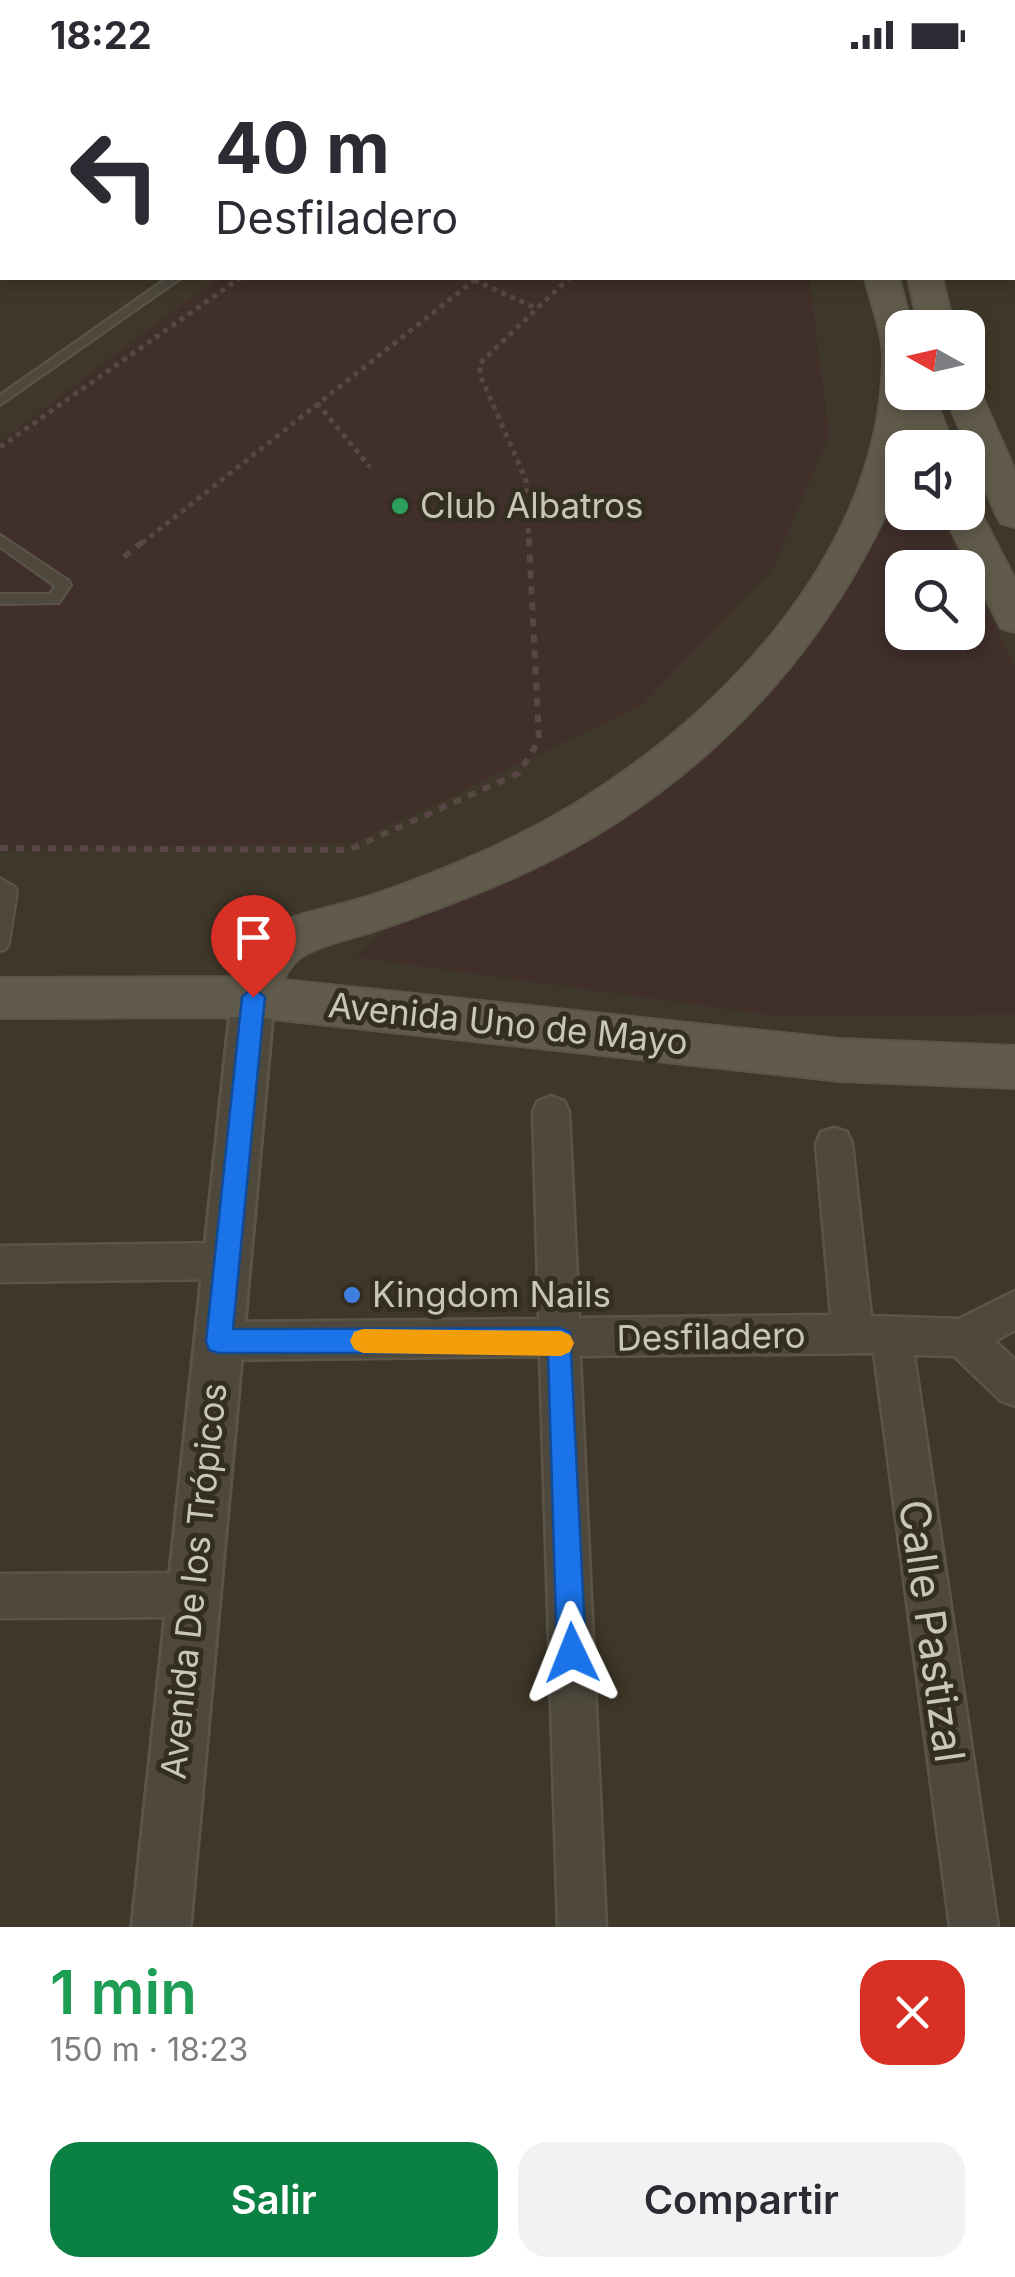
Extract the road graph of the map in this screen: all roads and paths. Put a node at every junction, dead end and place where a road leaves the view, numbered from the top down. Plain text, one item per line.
1 (172, 280) edge
2 (237, 280) edge
3 (474, 280) edge
4 (477, 280) edge
5 (566, 280) edge
6 (882, 280) edge
7 (926, 280) edge
8 (538, 309) junction
9 (890, 310) edge
10 (933, 310) edge
11 (0, 401) edge
12 (318, 403) junction
13 (895, 410) edge
14 (970, 410) edge
15 (0, 447) edge
16 (370, 466) dead end
17 (1014, 511) edge
18 (971, 530) edge
19 (0, 540) edge
20 (124, 558) dead end
21 (0, 598) edge
22 (1015, 618) edge
23 (0, 848) edge
24 (0, 885) edge
25 (0, 944) edge
26 (253, 997) junction
27 (0, 998) edge
28 (1015, 1067) edge
29 (551, 1112) dead end
30 (834, 1144) dead end
31 (226, 1261) junction
32 (0, 1264) edge
33 (1015, 1309) edge
34 (872, 1335) junction
35 (964, 1338) junction
36 (560, 1340) junction
37 (218, 1341) junction
38 (1015, 1387) edge
39 (191, 1594) junction
40 (0, 1596) edge
41 (162, 1927) edge
42 (582, 1927) edge
43 (974, 1927) edge

1 - 11 lane
2 - 15 path
3 - 12 path
4 - 8 path
5 - 8 path
6 - 9 main road
7 - 10 main road
8 - 23 path
12 - 16 path
12 - 20 path
13 - 26 main road
14 - 17 main road
18 - 22 main road
19 - 21 lane
24 - 25 lane
26 - 27 main road, Avenida Uno de Mayo
26 - 28 main road, Avenida Uno de Mayo
26 - 31 street, Avenida De los Trópicos
29 - 36 street
30 - 34 street, Calle Pastizal
31 - 32 street
31 - 37 street, Avenida De los Trópicos
33 - 35 street
34 - 35 street, Desfiladero
34 - 36 street, Desfiladero
34 - 43 street, Calle Pastizal
35 - 38 street
36 - 37 street, Desfiladero
36 - 42 street
37 - 39 street, Avenida De los Trópicos
39 - 40 street
39 - 41 street, Avenida De los Trópicos

